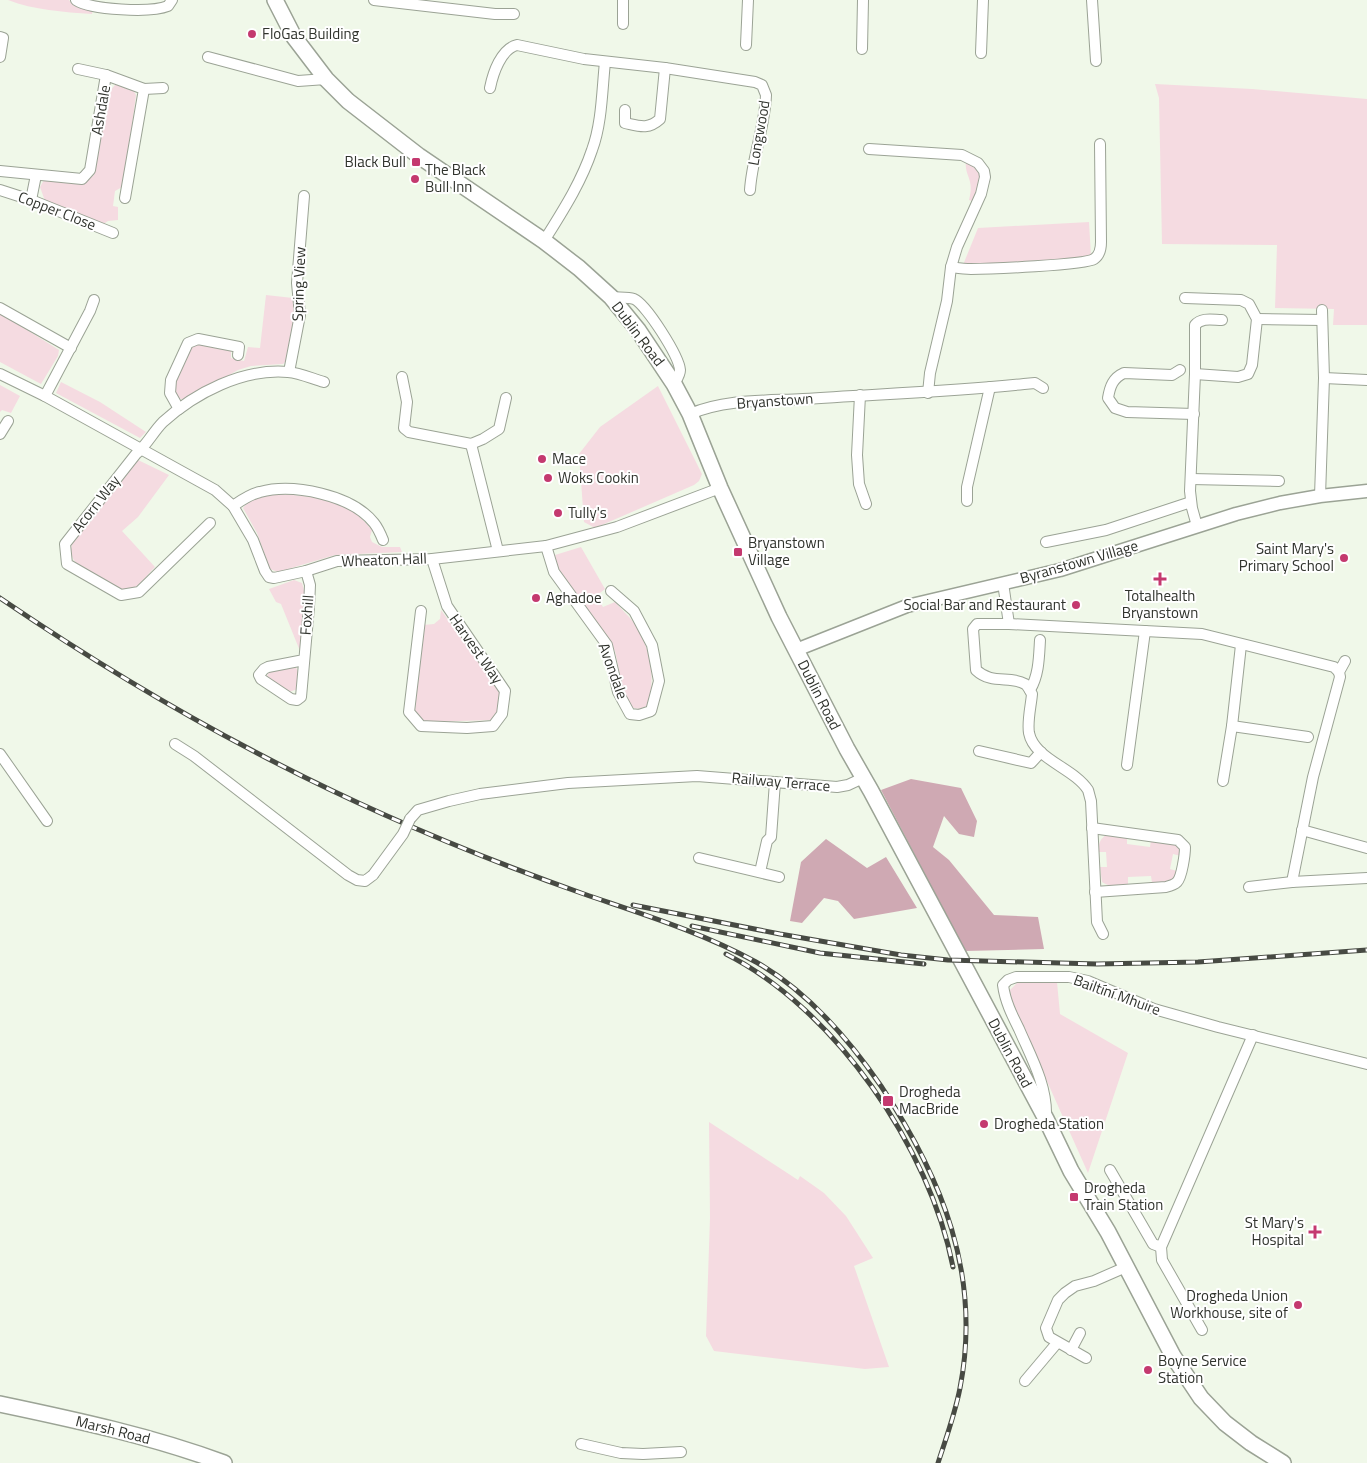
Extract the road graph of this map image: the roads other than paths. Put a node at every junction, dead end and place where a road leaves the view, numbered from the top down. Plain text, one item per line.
1 (76, 0) edge
2 (172, 0) edge
3 (275, 0) edge
4 (374, 0) edge
5 (623, 0) edge
6 (748, 0) edge
7 (862, 0) edge
8 (983, 0) edge
9 (1092, 0) edge
10 (433, 3) edge
11 (514, 14) dead end
12 (623, 24) dead end
13 (0, 37) edge
14 (746, 45) dead end
15 (862, 49) dead end
16 (981, 53) dead end
17 (0, 57) edge
18 (208, 57) dead end
19 (1096, 61) dead end
20 (605, 62) junction
21 (665, 68) junction
22 (78, 69) dead end
23 (106, 75) junction
24 (326, 79) junction
25 (163, 88) dead end
26 (490, 88) dead end
27 (144, 89) junction
28 (624, 110) dead end
29 (1100, 144) dead end
30 (869, 149) dead end
31 (0, 171) edge
32 (36, 175) junction
33 (0, 190) edge
34 (750, 190) dead end
35 (304, 196) dead end
36 (125, 198) dead end
37 (31, 200) junction
38 (113, 233) dead end
39 (544, 242) junction
40 (952, 267) junction
41 (1185, 298) dead end
42 (94, 300) dead end
43 (0, 308) edge
44 (1257, 319) junction
45 (1222, 320) dead end
46 (71, 348) junction
47 (238, 355) dead end
48 (1180, 370) dead end
49 (289, 372) junction
50 (0, 374) edge
51 (1195, 374) junction
52 (402, 377) dead end
53 (1324, 378) junction
54 (1367, 380) edge
55 (324, 382) dead end
56 (990, 388) junction
57 (1043, 388) dead end
58 (928, 393) junction
59 (860, 395) junction
60 (45, 396) junction
61 (506, 398) dead end
62 (179, 409) junction
63 (690, 414) junction
64 (1194, 414) junction
65 (8, 421) dead end
66 (0, 434) edge
67 (471, 444) junction
68 (141, 450) junction
69 (1191, 479) junction
70 (1278, 481) dead end
71 (720, 488) junction
72 (1367, 491) edge
73 (1320, 496) junction
74 (967, 501) dead end
75 (1191, 502) junction
76 (866, 504) dead end
77 (233, 506) junction
78 (210, 523) dead end
79 (1197, 526) junction
80 (383, 540) dead end
81 (1046, 542) dead end
82 (546, 546) junction
83 (498, 551) junction
84 (432, 559) junction
85 (306, 571) junction
86 (1004, 583) junction
87 (611, 591) dead end
88 (421, 610) dead end
89 (1009, 624) junction
90 (1145, 631) junction
91 (1040, 640) dead end
92 (1241, 645) junction
93 (796, 650) junction
94 (304, 660) junction
95 (1345, 661) dead end
96 (1339, 672) junction
97 (1030, 690) junction
98 (1232, 726) junction
99 (1308, 737) dead end
100 (175, 744) dead end
101 (979, 751) dead end
102 (1041, 752) junction
103 (0, 754) edge
104 (1127, 765) dead end
105 (863, 778) junction
106 (1223, 781) dead end
107 (774, 782) junction
108 (47, 821) dead end
109 (1092, 828) junction
110 (1302, 830) junction
111 (1367, 848) edge
112 (699, 858) dead end
113 (760, 872) junction
114 (779, 876) dead end
115 (1367, 878) edge
116 (1292, 882) junction
117 (1249, 887) dead end
118 (1095, 892) junction
119 (1103, 934) dead end
120 (1253, 1036) junction
121 (1367, 1064) edge
122 (1046, 1119) junction
123 (1110, 1170) dead end
124 (1161, 1247) junction
125 (1126, 1267) junction
126 (1202, 1330) dead end
127 (1080, 1333) dead end
128 (1057, 1343) junction
129 (1071, 1350) junction
130 (1086, 1358) dead end
131 (1025, 1382) dead end
132 (0, 1404) edge
133 (581, 1444) dead end
134 (680, 1452) dead end
135 (643, 1459) edge
136 (224, 1463) edge
137 (1283, 1463) edge

1 - 2 street
3 - 24 main road, Dublin Road
4 - 10 street
5 - 12 street
6 - 14 street
7 - 15 street
8 - 16 street
9 - 19 street
10 - 11 street
13 - 17 street
18 - 24 street
20 - 21 street, Longwood
20 - 26 street, Longwood
20 - 39 street
21 - 28 street
21 - 34 street, Longwood
22 - 23 street
23 - 27 street, Ashdale
23 - 32 street, Ashdale
24 - 39 main road, Dublin Road
25 - 27 street
27 - 36 street
29 - 40 street
30 - 40 street
31 - 32 street, Ashdale
32 - 37 street
33 - 37 street, Copper Close
35 - 49 street, Spring View
37 - 38 street, Copper Close
39 - 63 main road, Dublin Road
40 - 58 street
41 - 44 street
42 - 46 street
43 - 46 street
44 - 51 street
44 - 53 street
45 - 51 street
46 - 60 street
47 - 62 street
48 - 64 street
49 - 55 street
49 - 62 street
50 - 60 street, Wheaton Hall
51 - 64 street
52 - 67 street
53 - 54 street
53 - 73 street
56 - 57 street
56 - 58 street
56 - 74 street
58 - 59 street
59 - 63 street, Bryanstown
59 - 76 street
60 - 68 street, Wheaton Hall
61 - 67 street
62 - 68 street
63 - 71 main road, Dublin Road
64 - 69 street
65 - 66 street
67 - 83 street
68 - 77 street, Wheaton Hall
68 - 78 street, Acorn Way
69 - 70 street
69 - 75 street
71 - 82 street, Wheaton Hall
71 - 93 main road, Dublin Road
72 - 73 street, Byranstown Village
73 - 79 street, Byranstown Village
75 - 79 street
75 - 81 street
77 - 80 street
77 - 85 street, Wheaton Hall
79 - 86 street, Byranstown Village
82 - 83 street, Wheaton Hall
82 - 87 street, Avondale
83 - 84 street, Wheaton Hall
84 - 85 street, Wheaton Hall
84 - 88 street, Harvest Way
85 - 94 street, Foxhill
86 - 89 street
86 - 93 street, Byranstown Village
89 - 90 street
89 - 97 street
90 - 92 street
90 - 104 street
91 - 97 street
92 - 96 street
92 - 98 street
93 - 105 main road, Dublin Road
94 - 94 street, Foxhill
95 - 96 street
96 - 110 street
97 - 102 street
98 - 99 street
98 - 106 street
100 - 107 street, Railway Terrace, bridge
101 - 102 street
102 - 109 street
103 - 108 street
105 - 107 street, Railway Terrace
105 - 122 main road, Dublin Road
107 - 113 street
109 - 118 street
109 - 118 street
110 - 111 street
110 - 116 street
112 - 113 street
113 - 114 street
115 - 116 street
116 - 117 street
118 - 119 street
120 - 121 street, Bailtíní Mhuire
120 - 122 street, Bailtíní Mhuire
120 - 124 street
122 - 125 main road, Dublin Road
123 - 124 street
124 - 126 street
125 - 128 street
125 - 137 main road, Dublin Road
127 - 129 street
128 - 129 street
128 - 131 street
129 - 130 street
132 - 136 main road, Marsh Road
133 - 135 street
134 - 135 street

